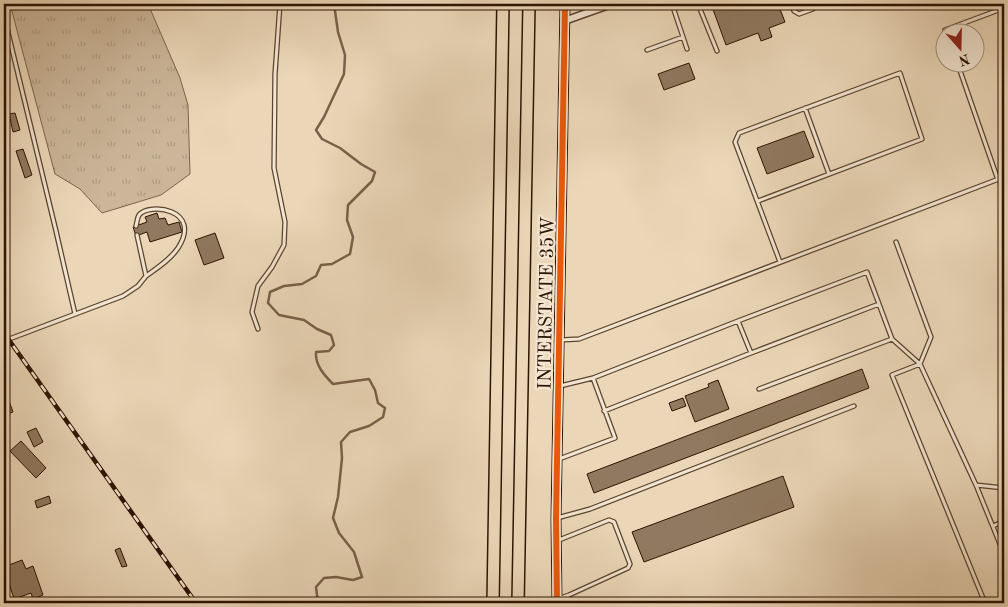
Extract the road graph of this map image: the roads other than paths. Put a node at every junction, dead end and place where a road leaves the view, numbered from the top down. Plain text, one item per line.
1 (280, 4) edge
2 (503, 4) edge
3 (529, 4) edge
4 (565, 4) edge
5 (612, 4) edge
6 (672, 4) edge
7 (698, 4) edge
8 (791, 4) edge
9 (815, 4) edge
10 (1004, 8) edge
11 (4, 16) edge
12 (564, 21) junction
13 (966, 22) edge
14 (683, 37) junction
15 (687, 49) dead end
16 (648, 50) dead end
17 (716, 51) dead end
18 (960, 72) edge
19 (805, 108) junction
20 (829, 174) junction
21 (1004, 177) edge
22 (998, 180) junction
23 (758, 201) junction
24 (136, 226) dead end
25 (137, 235) dead end
26 (896, 242) dead end
27 (780, 262) junction
28 (146, 276) junction
29 (879, 304) junction
30 (75, 314) junction
31 (738, 321) junction
32 (258, 329) dead end
33 (892, 339) junction
34 (560, 340) junction
35 (4, 341) edge
36 (751, 353) junction
37 (920, 364) junction
38 (593, 378) junction
39 (559, 386) junction
40 (759, 389) dead end
41 (854, 406) dead end
42 (604, 410) junction
43 (557, 459) junction
44 (976, 485) junction
45 (1004, 488) edge
46 (556, 518) junction
47 (1004, 521) edge
48 (993, 526) junction
49 (556, 541) junction
50 (1004, 554) edge
51 (557, 601) edge
52 (493, 603) edge
53 (518, 603) edge
54 (985, 603) edge

1 - 32 lane
2 - 52 highway
3 - 53 highway
4 - 12 street, INTERSTATE 35W
5 - 12 street
6 - 14 lane
7 - 17 lane
8 - 9 lane
10 - 13 lane
11 - 30 lane
12 - 34 street, INTERSTATE 35W
14 - 15 lane
14 - 16 lane
18 - 22 lane
19 - 20 lane
19 - 20 lane
19 - 23 lane
20 - 23 lane
21 - 22 lane
22 - 27 lane
23 - 27 lane
24 - 28 lane
25 - 28 lane
26 - 37 lane
27 - 34 lane
28 - 30 lane
29 - 31 lane
29 - 33 lane
29 - 36 lane
30 - 35 lane
31 - 36 lane
31 - 38 lane
33 - 37 lane
33 - 40 lane
34 - 39 street, INTERSTATE 35W
36 - 42 lane
37 - 44 lane
37 - 54 lane
38 - 39 lane
38 - 42 lane
39 - 43 street, INTERSTATE 35W
41 - 46 lane
42 - 43 lane
43 - 46 street, INTERSTATE 35W
44 - 45 lane
44 - 48 lane
46 - 49 street, INTERSTATE 35W
47 - 48 lane
48 - 50 lane
49 - 51 street, INTERSTATE 35W
49 - 51 lane

